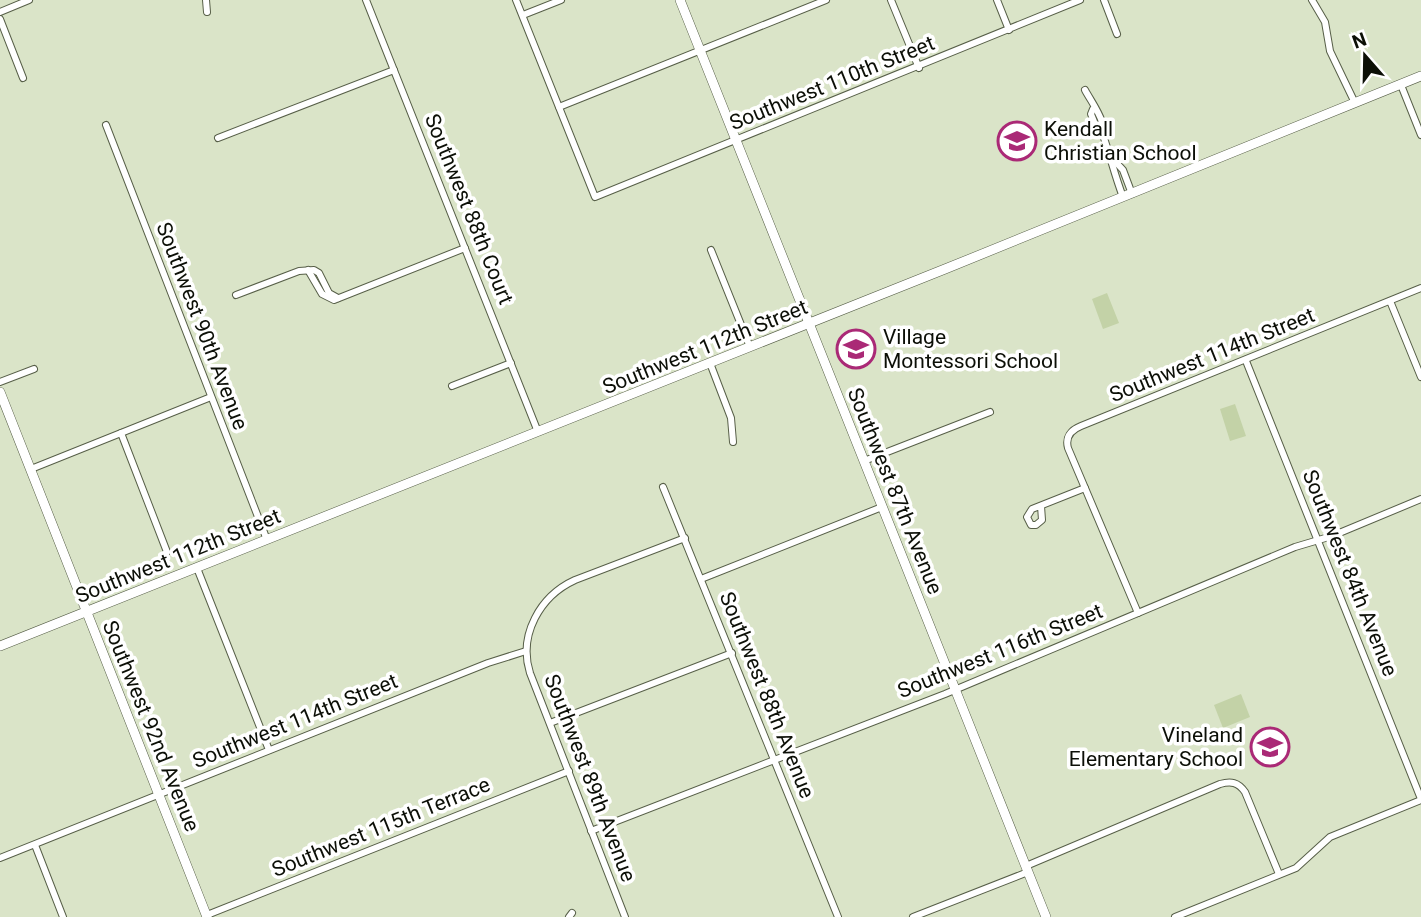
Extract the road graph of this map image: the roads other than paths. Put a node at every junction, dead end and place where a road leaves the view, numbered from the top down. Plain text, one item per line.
1 (29, 0) edge
2 (206, 0) edge
3 (366, 0) edge
4 (516, 0) edge
5 (561, 0) edge
6 (680, 0) edge
7 (826, 0) edge
8 (891, 0) edge
9 (998, 0) edge
10 (1080, 0) edge
11 (1104, 0) edge
12 (1312, 0) edge
13 (0, 12) edge
14 (207, 12) dead end
15 (523, 15) junction
16 (0, 19) edge
17 (1009, 30) junction
18 (1117, 34) dead end
19 (700, 50) junction
20 (919, 68) junction
21 (394, 70) junction
22 (1421, 76) edge
23 (23, 78) dead end
24 (1401, 85) junction
25 (1084, 90) dead end
26 (1355, 103) junction
27 (559, 107) junction
28 (106, 125) dead end
29 (1421, 135) edge
30 (218, 138) dead end
31 (736, 140) junction
32 (1127, 195) junction
33 (465, 248) junction
34 (711, 250) dead end
35 (1421, 288) edge
36 (236, 295) dead end
37 (1390, 301) junction
38 (810, 323) junction
39 (750, 347) junction
40 (1246, 361) junction
41 (511, 363) junction
42 (710, 363) junction
43 (34, 369) dead end
44 (1421, 377) edge
45 (0, 382) edge
46 (452, 386) dead end
47 (0, 392) edge
48 (211, 397) junction
49 (990, 412) dead end
50 (538, 432) junction
51 (121, 433) junction
52 (733, 442) dead end
53 (864, 461) junction
54 (31, 469) junction
55 (663, 487) dead end
56 (1085, 488) junction
57 (1421, 499) edge
58 (1041, 506) dead end
59 (882, 507) junction
60 (685, 538) junction
61 (267, 540) junction
62 (1317, 540) junction
63 (167, 552) dead end
64 (197, 568) junction
65 (701, 579) junction
66 (86, 611) junction
67 (1138, 613) junction
68 (0, 646) edge
69 (526, 651) junction
70 (732, 653) junction
71 (955, 690) junction
72 (550, 723) junction
73 (269, 750) junction
74 (775, 760) junction
75 (569, 772) junction
76 (159, 794) junction
77 (1421, 800) edge
78 (591, 831) junction
79 (35, 845) junction
80 (0, 858) edge
81 (1027, 869) junction
82 (1279, 874) junction
83 (207, 916) edge
84 (63, 917) edge
85 (625, 917) edge
86 (838, 917) edge
87 (913, 917) edge
88 (1046, 917) edge
89 (1175, 917) edge

1 - 13 street
2 - 14 street
3 - 21 street, Southwest 88th Court
4 - 15 street
5 - 15 street
6 - 19 main road, Southwest 87th Avenue
7 - 19 street
8 - 20 street
9 - 17 street
10 - 17 street, Southwest 110th Street
11 - 18 street
12 - 26 street
15 - 27 street
16 - 23 street
17 - 20 street, Southwest 110th Street
19 - 27 street
19 - 31 main road, Southwest 87th Avenue
20 - 31 street, Southwest 110th Street
21 - 30 street
21 - 33 street, Southwest 88th Court
22 - 24 main road, Southwest 112th Street
24 - 26 main road, Southwest 112th Street
24 - 29 street
25 - 32 street
26 - 32 main road, Southwest 112th Street
27 - 31 street, Southwest 110th Street
28 - 48 street, Southwest 90th Avenue
31 - 38 main road, Southwest 87th Avenue
32 - 38 main road, Southwest 112th Street
33 - 36 street
33 - 41 street, Southwest 88th Court
34 - 39 street
35 - 37 street, Southwest 114th Street
37 - 40 street, Southwest 114th Street
37 - 44 street
38 - 39 main road, Southwest 112th Street
38 - 53 main road, Southwest 87th Avenue
39 - 42 main road, Southwest 112th Street
40 - 56 street, Southwest 114th Street
40 - 62 street, Southwest 84th Avenue
41 - 46 street
41 - 50 street, Southwest 88th Court
42 - 50 main road, Southwest 112th Street
42 - 52 street
43 - 45 street
47 - 54 main road, Southwest 92nd Avenue
48 - 51 street
48 - 61 street, Southwest 90th Avenue
49 - 53 street
50 - 61 main road, Southwest 112th Street
51 - 54 street
51 - 63 street
53 - 59 main road, Southwest 87th Avenue
54 - 66 main road, Southwest 92nd Avenue
55 - 60 street, Southwest 88th Avenue
56 - 58 street
56 - 67 street, Southwest 114th Street
57 - 62 street, Southwest 116th Street
59 - 65 street
59 - 71 main road, Southwest 87th Avenue
60 - 65 street, Southwest 88th Avenue
60 - 69 street
61 - 64 main road, Southwest 112th Street
62 - 67 street, Southwest 116th Street
62 - 77 street, Southwest 84th Avenue
64 - 66 main road, Southwest 112th Street
64 - 73 street
65 - 70 street, Southwest 88th Avenue
66 - 68 main road, Southwest 112th Street
66 - 76 main road, Southwest 92nd Avenue
67 - 71 street, Southwest 116th Street
69 - 72 street, Southwest 89th Avenue
69 - 73 street, Southwest 114th Street
70 - 72 street
70 - 74 street, Southwest 88th Avenue
71 - 74 street, Southwest 116th Street
71 - 81 main road, Southwest 87th Avenue
72 - 75 street, Southwest 89th Avenue
73 - 76 street, Southwest 114th Street
74 - 78 street, Southwest 116th Street
74 - 86 street, Southwest 88th Avenue
75 - 78 street, Southwest 89th Avenue
75 - 83 street, Southwest 115th Terrace
76 - 79 street, Southwest 114th Street
76 - 83 main road, Southwest 92nd Avenue
77 - 82 street
78 - 85 street, Southwest 89th Avenue
79 - 80 street, Southwest 114th Street
79 - 84 street
81 - 82 street
81 - 87 street
81 - 88 main road, Southwest 87th Avenue
82 - 89 street

